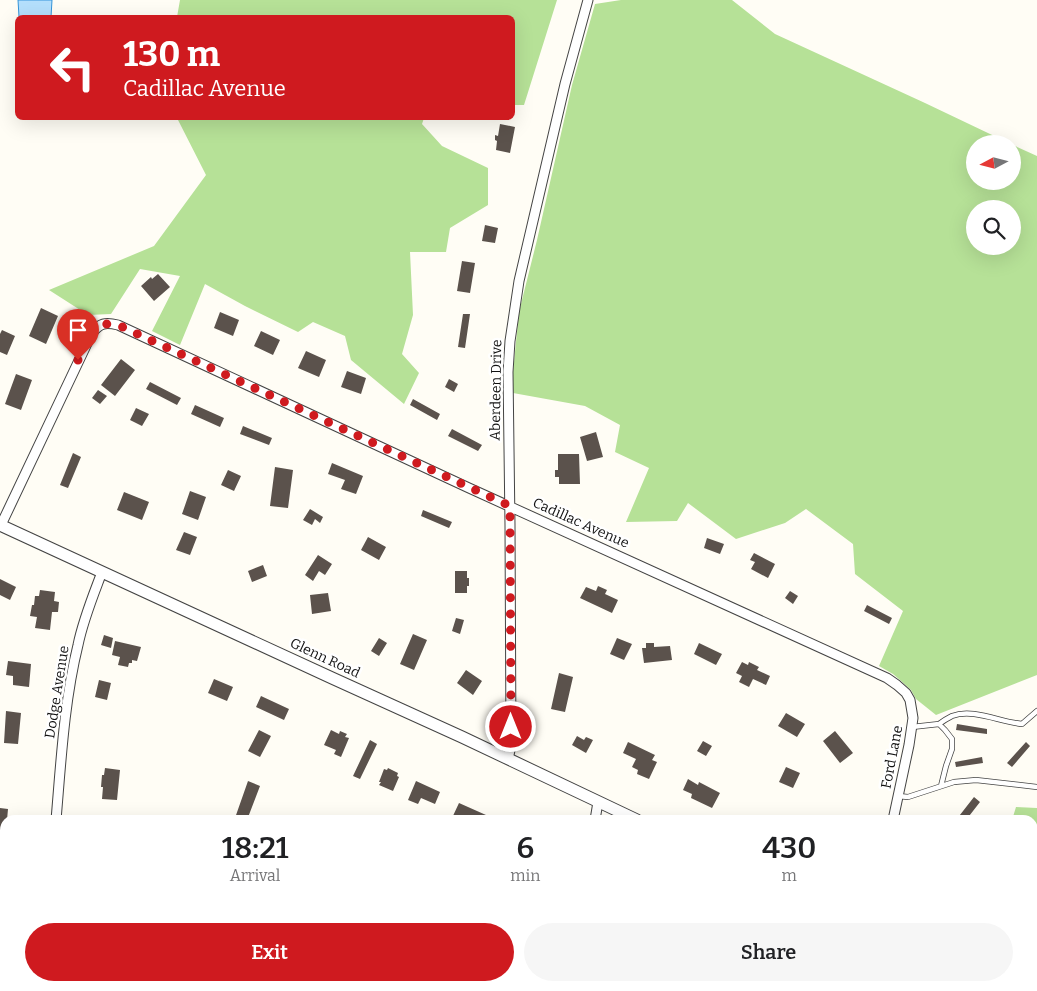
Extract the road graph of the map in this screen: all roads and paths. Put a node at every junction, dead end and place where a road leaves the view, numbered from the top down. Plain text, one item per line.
1 (588, 0) edge
2 (510, 506) junction
3 (1, 525) edge
4 (102, 572) junction
5 (910, 700) joint
6 (1037, 712) edge
7 (939, 724) junction
8 (912, 727) junction
9 (508, 758) junction
10 (941, 786) junction
11 (1037, 787) edge
12 (898, 796) junction
13 (598, 802) junction
14 (56, 815) edge
15 (596, 815) edge
16 (626, 815) edge
17 (894, 815) edge

1 - 2 street, Aberdeen Drive
2 - 3 street, Cadillac Avenue
2 - 5 street, Cadillac Avenue
2 - 9 street, Aberdeen Drive
3 - 4 street, Glenn Road
4 - 9 street, Glenn Road
4 - 14 street, Dodge Avenue
5 - 8 street, Ford Lane
6 - 7 lane
7 - 8 lane
7 - 10 lane
8 - 12 street, Ford Lane
9 - 13 street, Glenn Road
10 - 11 lane
10 - 12 lane
12 - 17 street, Ford Lane
13 - 15 street
13 - 16 street, Glenn Road

